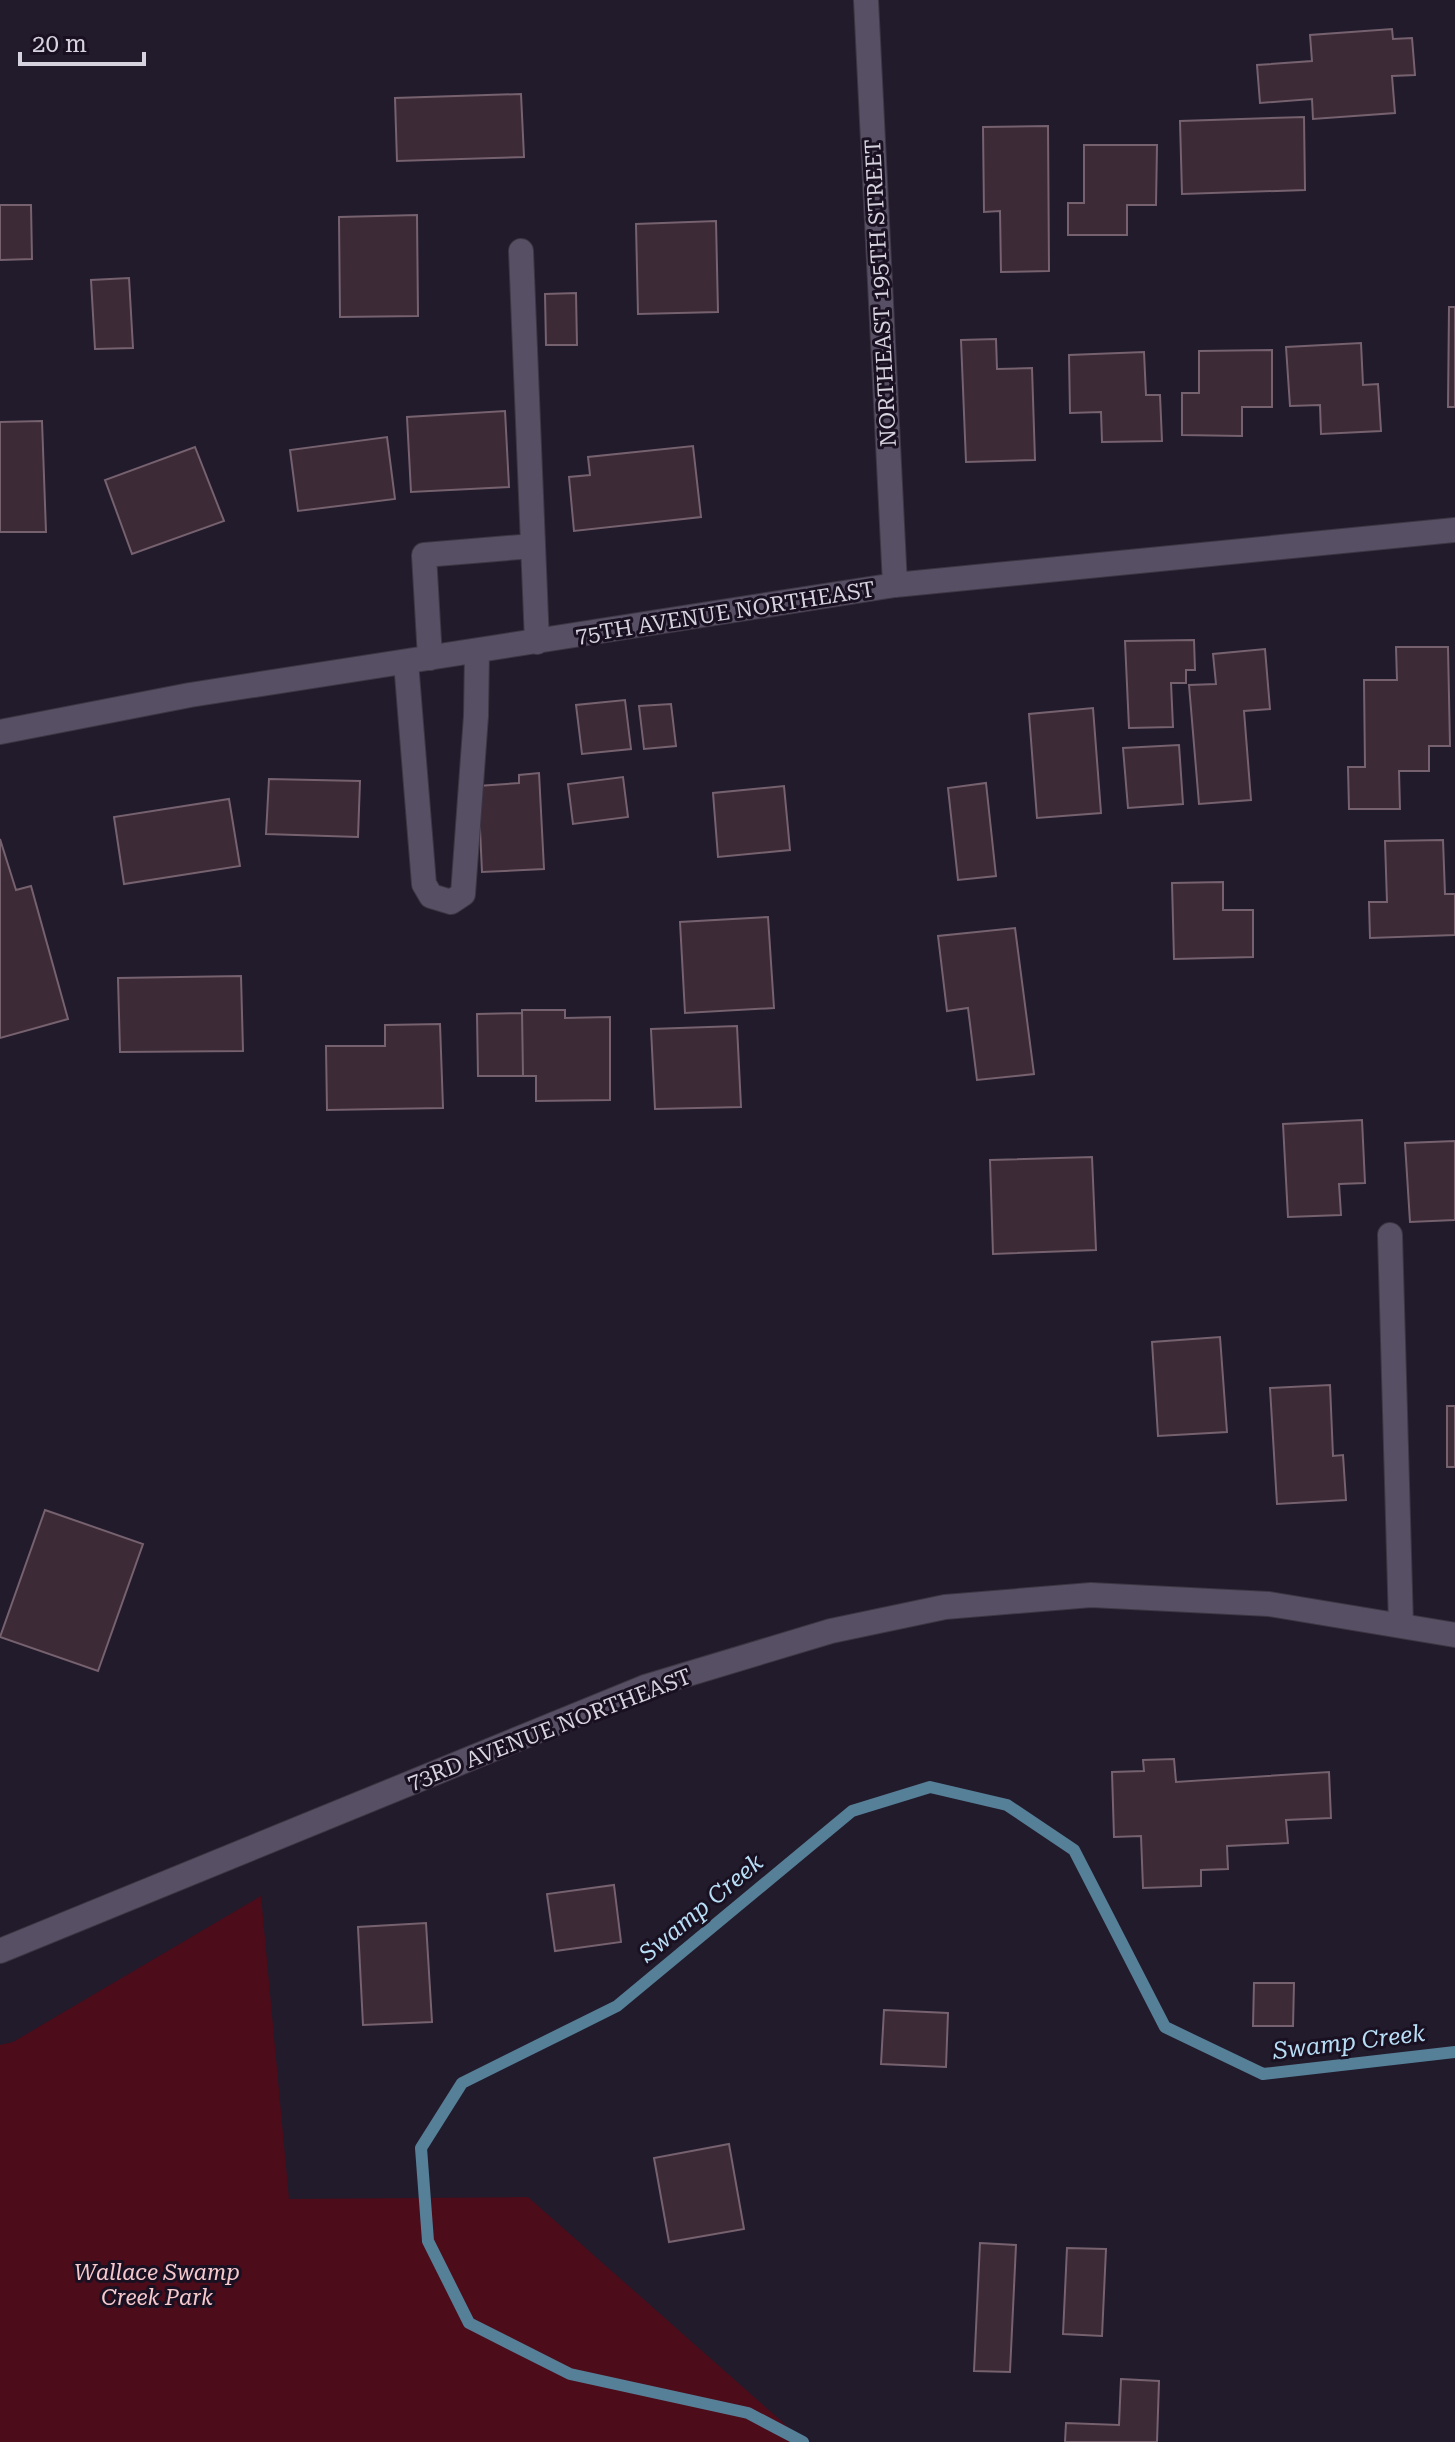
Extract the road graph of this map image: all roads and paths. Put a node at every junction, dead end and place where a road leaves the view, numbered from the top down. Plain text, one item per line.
1 (866, 0) edge
2 (521, 251) dead end
3 (1455, 530) edge
4 (533, 546) junction
5 (895, 585) junction
6 (537, 642) junction
7 (477, 651) junction
8 (430, 658) junction
9 (406, 662) junction
10 (0, 732) edge
11 (1390, 1235) dead end
12 (1401, 1625) junction
13 (1455, 1635) edge
14 (0, 1951) edge

1 - 5 street, NORTHEAST 195TH STREET
2 - 4 street
3 - 5 street, 75TH AVENUE NORTHEAST
4 - 6 street
4 - 8 street
5 - 6 street, 75TH AVENUE NORTHEAST
6 - 7 street, 75TH AVENUE NORTHEAST
7 - 8 street, 75TH AVENUE NORTHEAST
7 - 9 street
8 - 9 street, 75TH AVENUE NORTHEAST
9 - 10 street, 75TH AVENUE NORTHEAST
11 - 12 street
12 - 13 street, 73RD AVENUE NORTHEAST
12 - 14 street, 73RD AVENUE NORTHEAST

